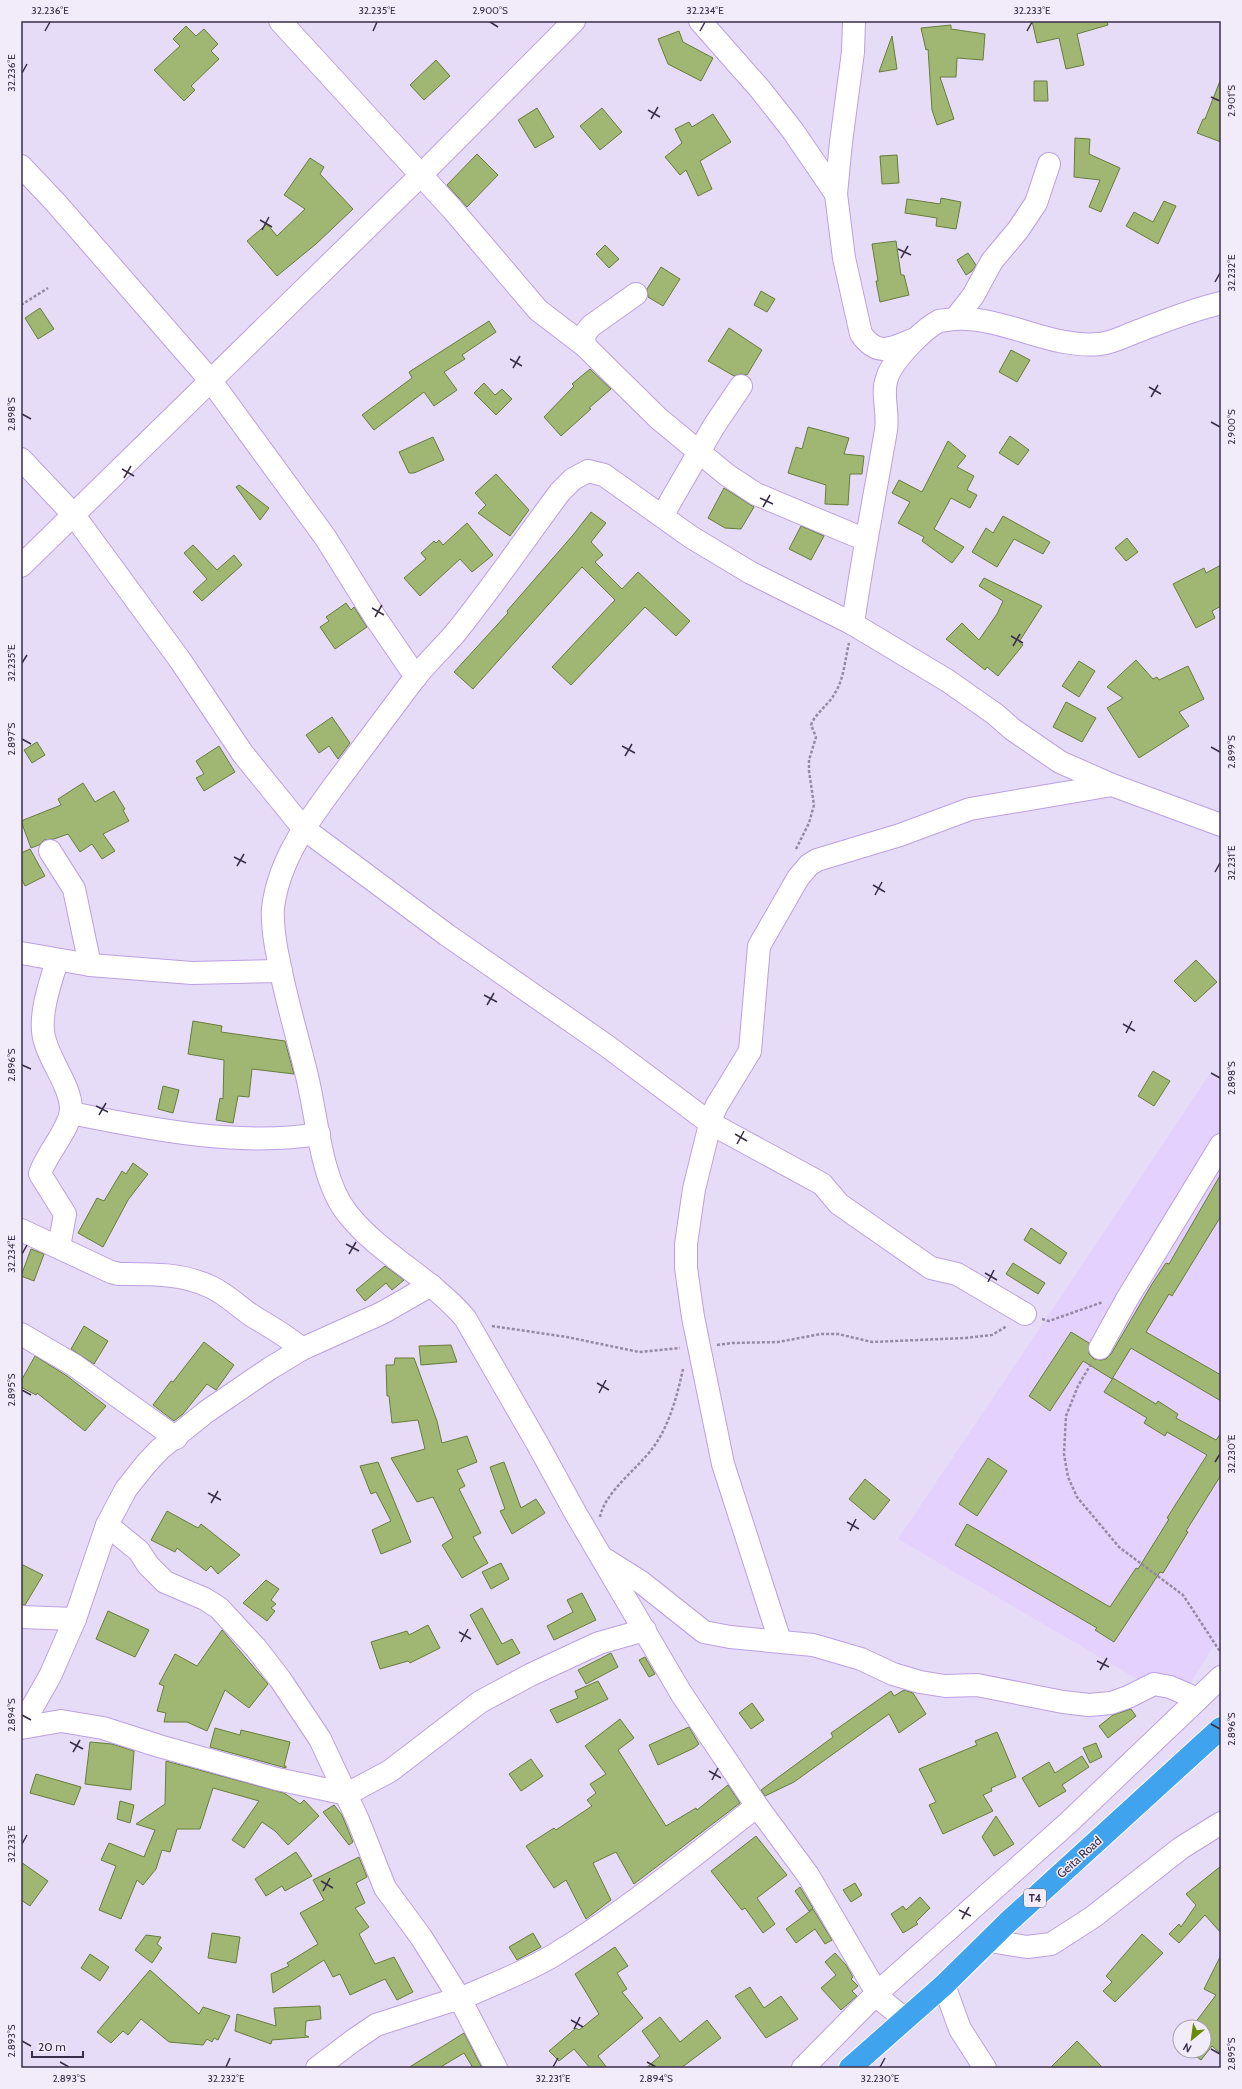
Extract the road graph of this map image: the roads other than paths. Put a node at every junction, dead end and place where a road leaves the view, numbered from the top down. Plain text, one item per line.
1 (280, 21) edge
2 (574, 21) edge
3 (700, 21) edge
4 (854, 21) edge
5 (1049, 164) dead end
6 (21, 166) edge
7 (420, 176) junction
8 (836, 194) junction
9 (636, 294) dead end
10 (1221, 303) edge
11 (955, 319) junction
12 (915, 338) junction
13 (585, 346) junction
14 (211, 381) junction
15 (741, 386) dead end
16 (699, 452) junction
17 (21, 459) edge
18 (73, 514) junction
19 (662, 516) junction
20 (866, 540) junction
21 (21, 566) edge
22 (853, 624) junction
23 (416, 677) junction
24 (1112, 785) junction
25 (1221, 825) edge
26 (303, 828) junction
27 (50, 851) dead end
28 (21, 953) edge
29 (57, 960) junction
30 (90, 966) junction
31 (281, 971) junction
32 (70, 1113) junction
33 (710, 1123) junction
34 (319, 1134) junction
35 (1221, 1145) edge
36 (21, 1230) edge
37 (59, 1247) junction
38 (431, 1285) junction
39 (1025, 1314) road end
40 (21, 1334) edge
41 (1100, 1348) road end
42 (302, 1349) junction
43 (176, 1438) junction
44 (107, 1525) junction
45 (601, 1557) junction
46 (21, 1617) edge
47 (75, 1619) junction
48 (645, 1630) junction
49 (780, 1641) junction
50 (1221, 1677) edge
51 (1198, 1699) junction
52 (21, 1728) edge
53 (1221, 1728) edge
54 (346, 1794) junction
55 (757, 1806) junction
56 (1221, 1823) edge
57 (990, 1941) junction
58 (944, 1985) junction
59 (877, 1993) junction
60 (460, 1999) junction
61 (905, 2020) junction
62 (318, 2068) edge
63 (496, 2068) edge
64 (803, 2068) edge
65 (850, 2068) edge
66 (985, 2068) edge

1 - 7 street
2 - 7 street
3 - 8 street
4 - 8 street
5 - 11 street
6 - 14 street
7 - 13 street
7 - 14 street
8 - 12 street
9 - 13 street
10 - 11 street
11 - 12 street
12 - 20 street
13 - 16 street
14 - 18 street
14 - 23 street
15 - 16 street
16 - 19 street
16 - 20 street
17 - 18 street
18 - 21 street
18 - 26 street
19 - 22 street
19 - 23 street
20 - 22 street
22 - 24 street
23 - 26 street
24 - 25 street
24 - 33 street
26 - 31 street
26 - 33 street
27 - 30 street
28 - 29 street
29 - 30 street
29 - 32 street
30 - 31 street
31 - 34 street
32 - 34 street
32 - 37 street
33 - 39 street
33 - 49 street
34 - 38 street
35 - 41 street
36 - 37 street
37 - 42 street
38 - 42 street
38 - 45 street
40 - 43 street
42 - 43 street
43 - 44 street
44 - 47 street
44 - 54 street
45 - 48 street
45 - 49 street
46 - 47 street
47 - 52 street
48 - 54 street
48 - 55 street
49 - 51 street
50 - 51 street
51 - 59 street
52 - 54 street
53 - 57 highway, Geita Road / T4
54 - 60 street
55 - 59 street
55 - 60 street
56 - 57 street
57 - 58 highway, Geita Road / T4
58 - 61 highway, Geita Road / T4
58 - 66 street
59 - 61 street
59 - 64 street
60 - 62 street
60 - 63 street
61 - 65 highway, Geita Road / T4

